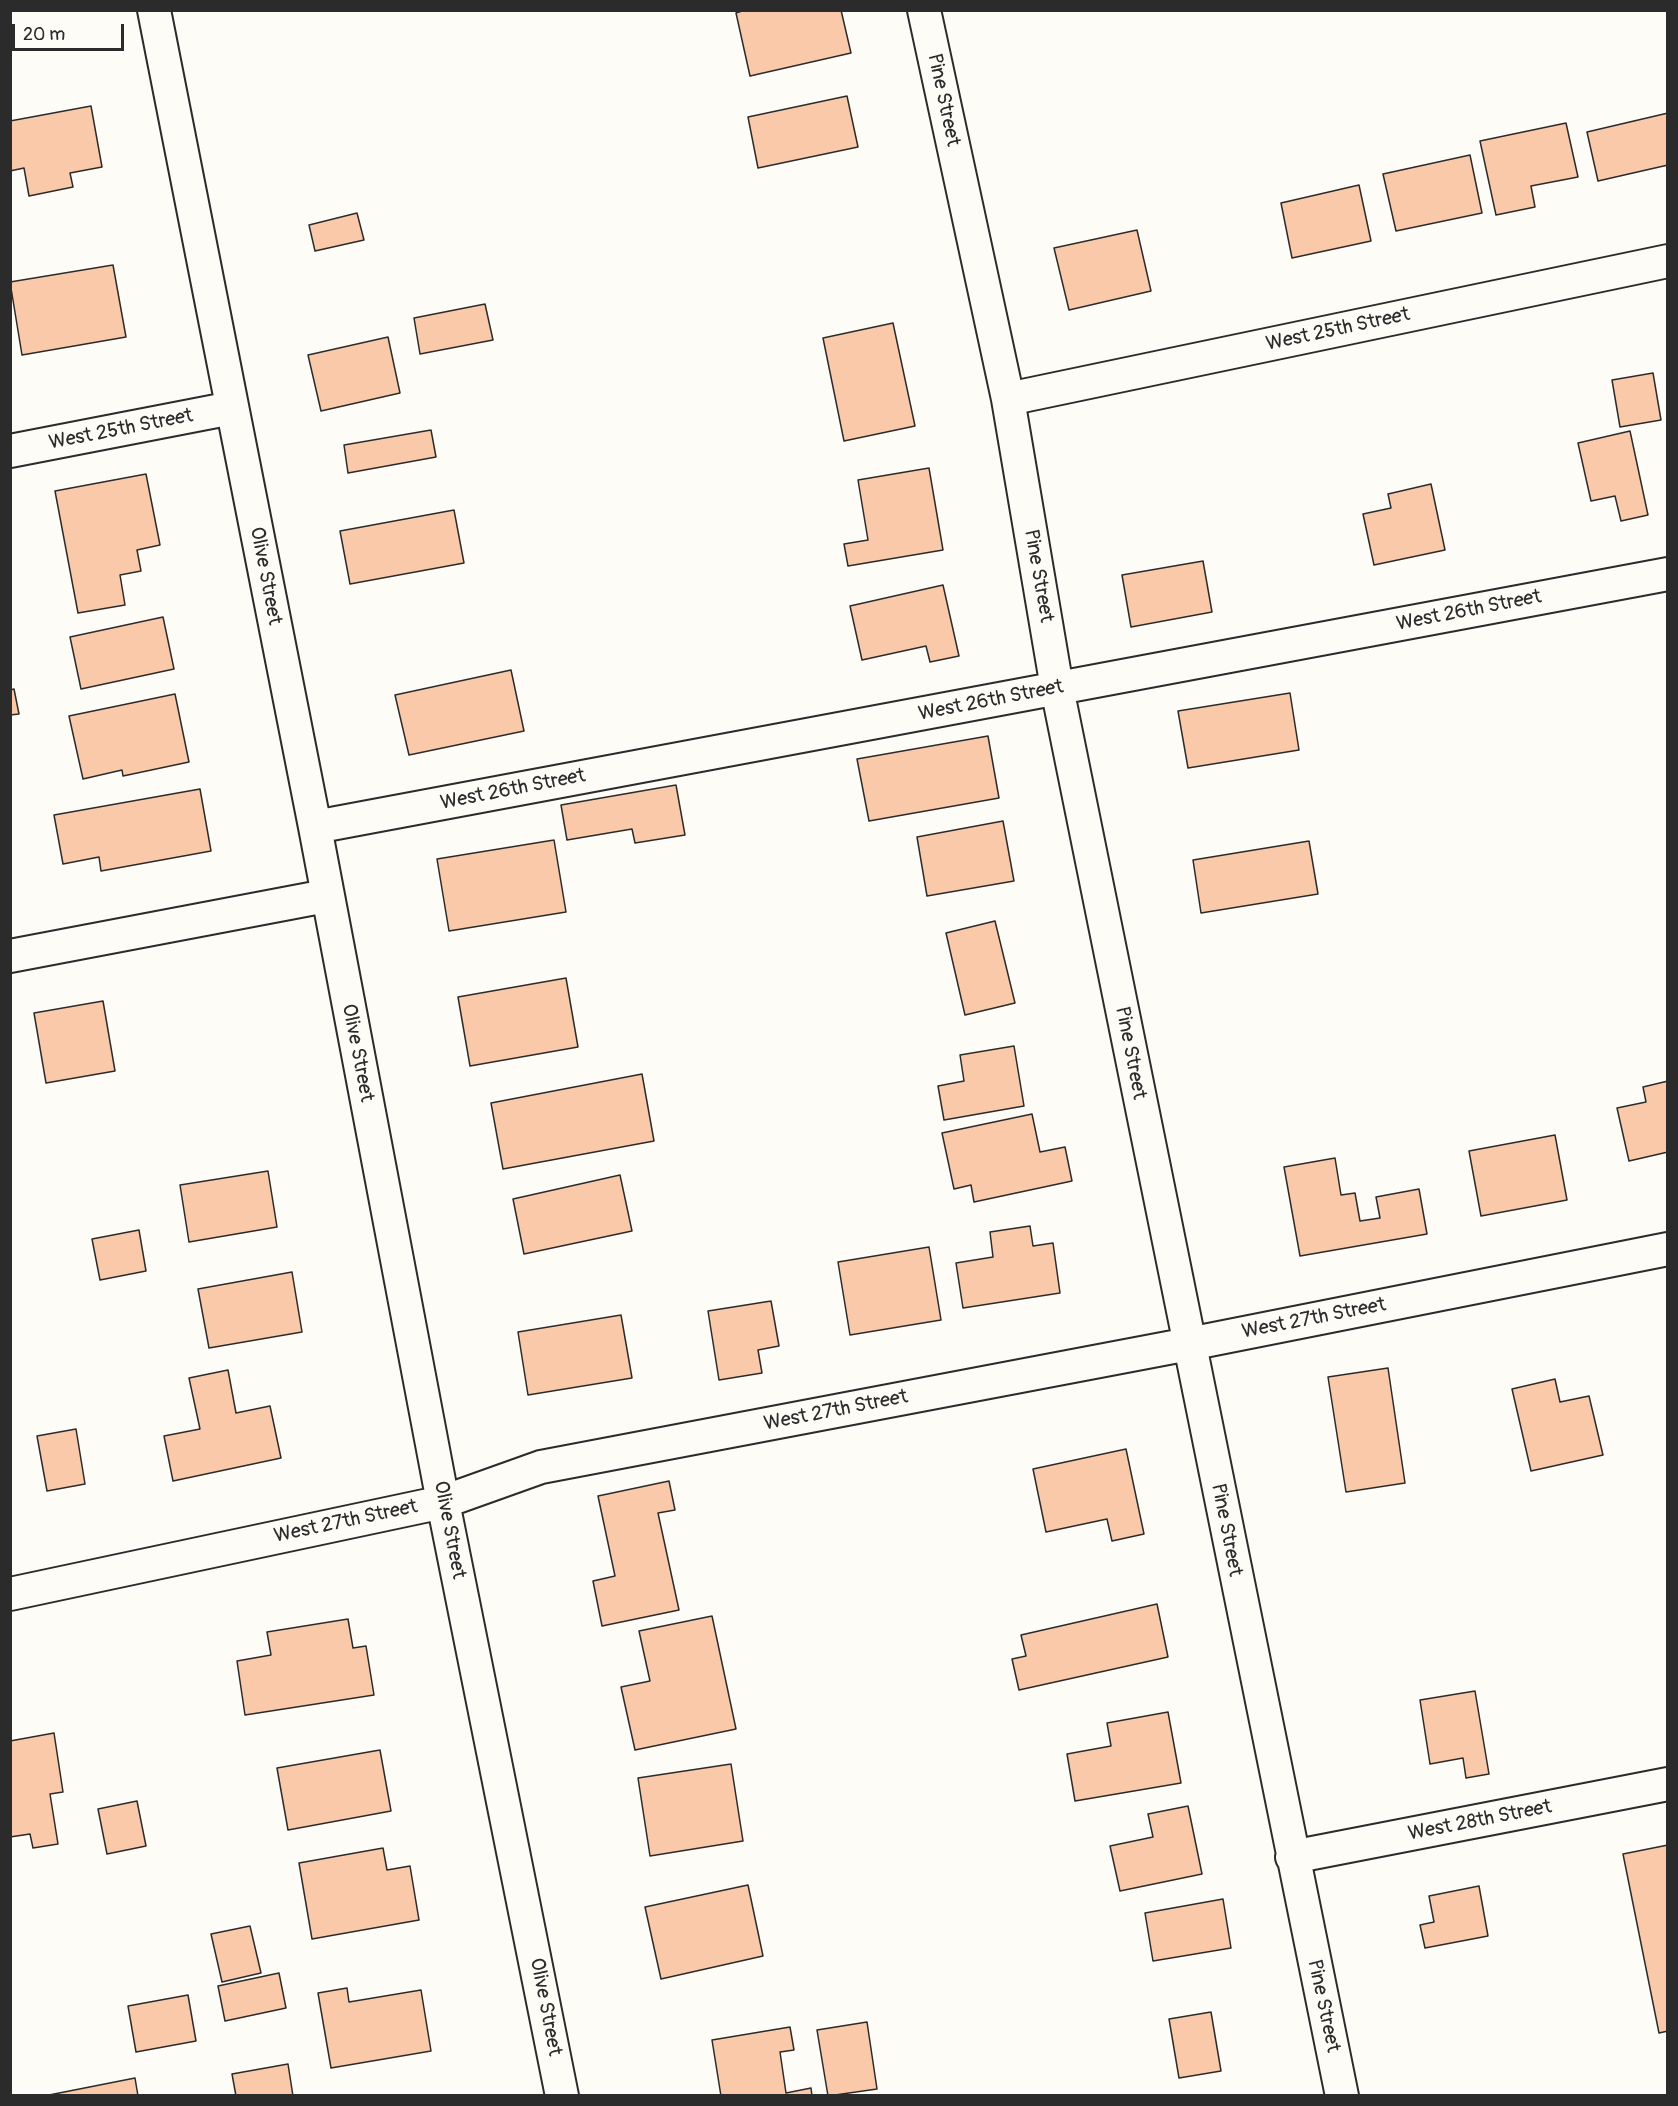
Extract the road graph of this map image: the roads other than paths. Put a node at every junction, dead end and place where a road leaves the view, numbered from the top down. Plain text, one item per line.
1 (924, 10) edge
2 (158, 11) edge
3 (1668, 261) edge
4 (1008, 399) junction
5 (232, 408) junction
6 (10, 451) edge
7 (1668, 574) edge
8 (1057, 688) junction
9 (315, 827) junction
10 (326, 896) junction
11 (10, 956) edge
12 (1668, 1249) edge
13 (1189, 1344) junction
14 (443, 1502) junction
15 (10, 1594) edge
16 (1668, 1784) edge
17 (1292, 1857) junction
18 (562, 2096) edge
19 (1342, 2096) edge

1 - 4 street, Pine Street
2 - 5 street, Olive Street
3 - 4 street, West 25th Street
4 - 8 street, Pine Street
5 - 6 street, West 25th Street
5 - 9 street, Olive Street
7 - 8 street, West 26th Street
8 - 9 street, West 26th Street
8 - 13 street, Pine Street
9 - 10 street, Olive Street
10 - 11 street
10 - 14 street, Olive Street
12 - 13 street, West 27th Street
13 - 14 street, West 27th Street
13 - 17 street, Pine Street
14 - 15 street, West 27th Street
14 - 18 street, Olive Street
16 - 17 street, West 28th Street
17 - 19 street, Pine Street

